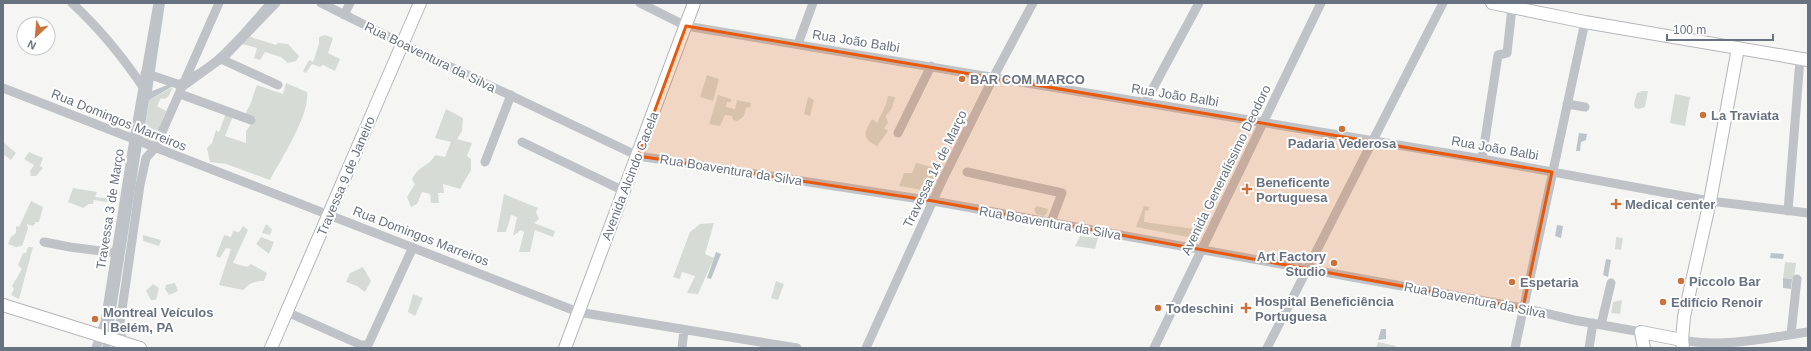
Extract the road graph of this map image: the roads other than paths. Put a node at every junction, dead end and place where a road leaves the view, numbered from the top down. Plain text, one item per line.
1 (72, 3) edge
2 (158, 3) edge
3 (219, 3) edge
4 (276, 3) edge
5 (321, 3) edge
6 (350, 3) edge
7 (420, 3) edge
8 (640, 3) edge
9 (694, 3) edge
10 (813, 3) edge
11 (1033, 3) edge
12 (1199, 3) edge
13 (1321, 3) edge
14 (1444, 3) edge
15 (1492, 3) edge
16 (1512, 8) junction
17 (344, 15) junction
18 (1585, 22) junction
19 (686, 26) junction
20 (403, 44) junction
21 (798, 44) junction
22 (1738, 48) junction
23 (221, 59) junction
24 (1804, 59) edge
25 (931, 66) junction
26 (149, 74) junction
27 (994, 76) junction
28 (278, 85) dead end
29 (179, 86) junction
30 (143, 87) junction
31 (3, 88) edge
32 (511, 95) junction
33 (1145, 103) junction
34 (1567, 104) junction
35 (1585, 107) dead end
36 (250, 120) dead end
37 (1264, 122) junction
38 (898, 133) dead end
39 (134, 139) junction
40 (1373, 141) junction
41 (522, 142) dead end
42 (153, 148) junction
43 (638, 156) junction
44 (1482, 158) junction
45 (485, 162) dead end
46 (967, 172) dead end
47 (1552, 172) junction
48 (624, 192) junction
49 (933, 201) junction
50 (1710, 202) junction
51 (1788, 211) junction
52 (1808, 213) edge
53 (329, 215) junction
54 (1051, 222) junction
55 (44, 242) dead end
56 (413, 247) junction
57 (1203, 250) junction
58 (116, 253) junction
59 (1308, 268) junction
60 (1797, 279) dead end
61 (1611, 283) dead end
62 (3, 305) edge
63 (1523, 308) junction
64 (287, 312) junction
65 (578, 312) junction
66 (1597, 324) junction
67 (684, 330) junction
68 (1641, 332) junction
69 (1808, 332) edge
70 (1791, 334) junction
71 (101, 336) junction
72 (1669, 343) edge
73 (125, 344) edge
74 (1682, 344) edge
75 (96, 348) edge
76 (140, 348) edge
77 (271, 348) edge
78 (565, 348) edge
79 (682, 348) edge
80 (797, 348) edge
81 (866, 348) edge
82 (1154, 348) edge
83 (1267, 348) edge
84 (1515, 348) edge
85 (1589, 348) edge
86 (1644, 348) edge

1 - 30 street
2 - 26 street, Travessa 3 de Março
3 - 29 street, Travessa 3 de Março
4 - 23 street
5 - 17 street, Rua Boaventura da Silva
6 - 17 street
7 - 20 main road, Travessa 9 de Janeiro
8 - 19 street, Rua João Balbi
9 - 19 main road, Avenida Alcindo Cacela
10 - 21 street
11 - 27 street, Travessa 14 de Março
12 - 33 street
13 - 37 street, Avenida Generalíssimo Deodoro
14 - 40 street
15 - 16 main road
16 - 18 main road
16 - 44 street
17 - 20 street, Rua Boaventura da Silva
18 - 22 main road
18 - 34 street
19 - 21 street, Rua João Balbi
19 - 43 main road, Avenida Alcindo Cacela
20 - 32 street, Rua Boaventura da Silva
20 - 53 main road, Travessa 9 de Janeiro
21 - 25 street, Rua João Balbi
22 - 24 main road
22 - 50 main road
23 - 28 street
23 - 29 street
24 - 51 street
25 - 27 street, Rua João Balbi
25 - 38 street
26 - 29 street
26 - 30 street, Travessa 3 de Março
27 - 33 street, Rua João Balbi
27 - 49 street, Travessa 14 de Março
29 - 36 street
29 - 42 street, Travessa 3 de Março
30 - 39 street, Travessa 3 de Março
31 - 39 street, Rua Domingos Marreiros
32 - 43 street, Rua Boaventura da Silva
32 - 45 street
33 - 37 street, Rua João Balbi
34 - 35 street
34 - 47 street
37 - 40 street, Rua João Balbi
37 - 57 street, Avenida Generalíssimo Deodoro
39 - 42 street, Rua Domingos Marreiros
39 - 58 street, Travessa 3 de Março
40 - 44 street, Rua João Balbi
40 - 59 street
41 - 48 street
42 - 53 street, Rua Domingos Marreiros
42 - 73 street, Travessa 3 de Março
43 - 48 main road, Avenida Alcindo Cacela
43 - 49 street, Rua Boaventura da Silva
44 - 47 street, Rua João Balbi
46 - 54 street
47 - 50 street, Rua João Balbi
47 - 63 street
48 - 65 main road, Avenida Alcindo Cacela
49 - 54 street, Rua Boaventura da Silva
49 - 81 street, Travessa 14 de Março
50 - 51 street, Rua João Balbi
50 - 74 main road
51 - 52 street, Rua João Balbi
53 - 56 street, Rua Domingos Marreiros
53 - 64 main road, Travessa 9 de Janeiro
54 - 57 street, Rua Boaventura da Silva
55 - 58 street
56 - 64 street
56 - 65 street, Rua Domingos Marreiros
57 - 59 street, Rua Boaventura da Silva
57 - 82 street, Avenida Generalíssimo Deodoro
58 - 71 street, Travessa 3 de Março
59 - 63 street, Rua Boaventura da Silva
59 - 83 street
60 - 70 street
61 - 66 street
62 - 71 main road
63 - 66 street, Rua Boaventura da Silva
63 - 84 street
64 - 77 main road, Travessa 9 de Janeiro
65 - 67 street, Rua Domingos Marreiros
65 - 78 main road, Avenida Alcindo Cacela
66 - 68 street, Rua Boaventura da Silva
66 - 85 street
67 - 79 street
67 - 80 street, Rua Domingos Marreiros
68 - 72 main road, Rua Boaventura da Silva
68 - 86 main road
69 - 70 street, Rua Boaventura da Silva
70 - 74 street, Rua Boaventura da Silva
71 - 73 main road
71 - 75 street, Travessa 3 de Março
72 - 74 main road, Rua Boaventura da Silva
73 - 76 main road

